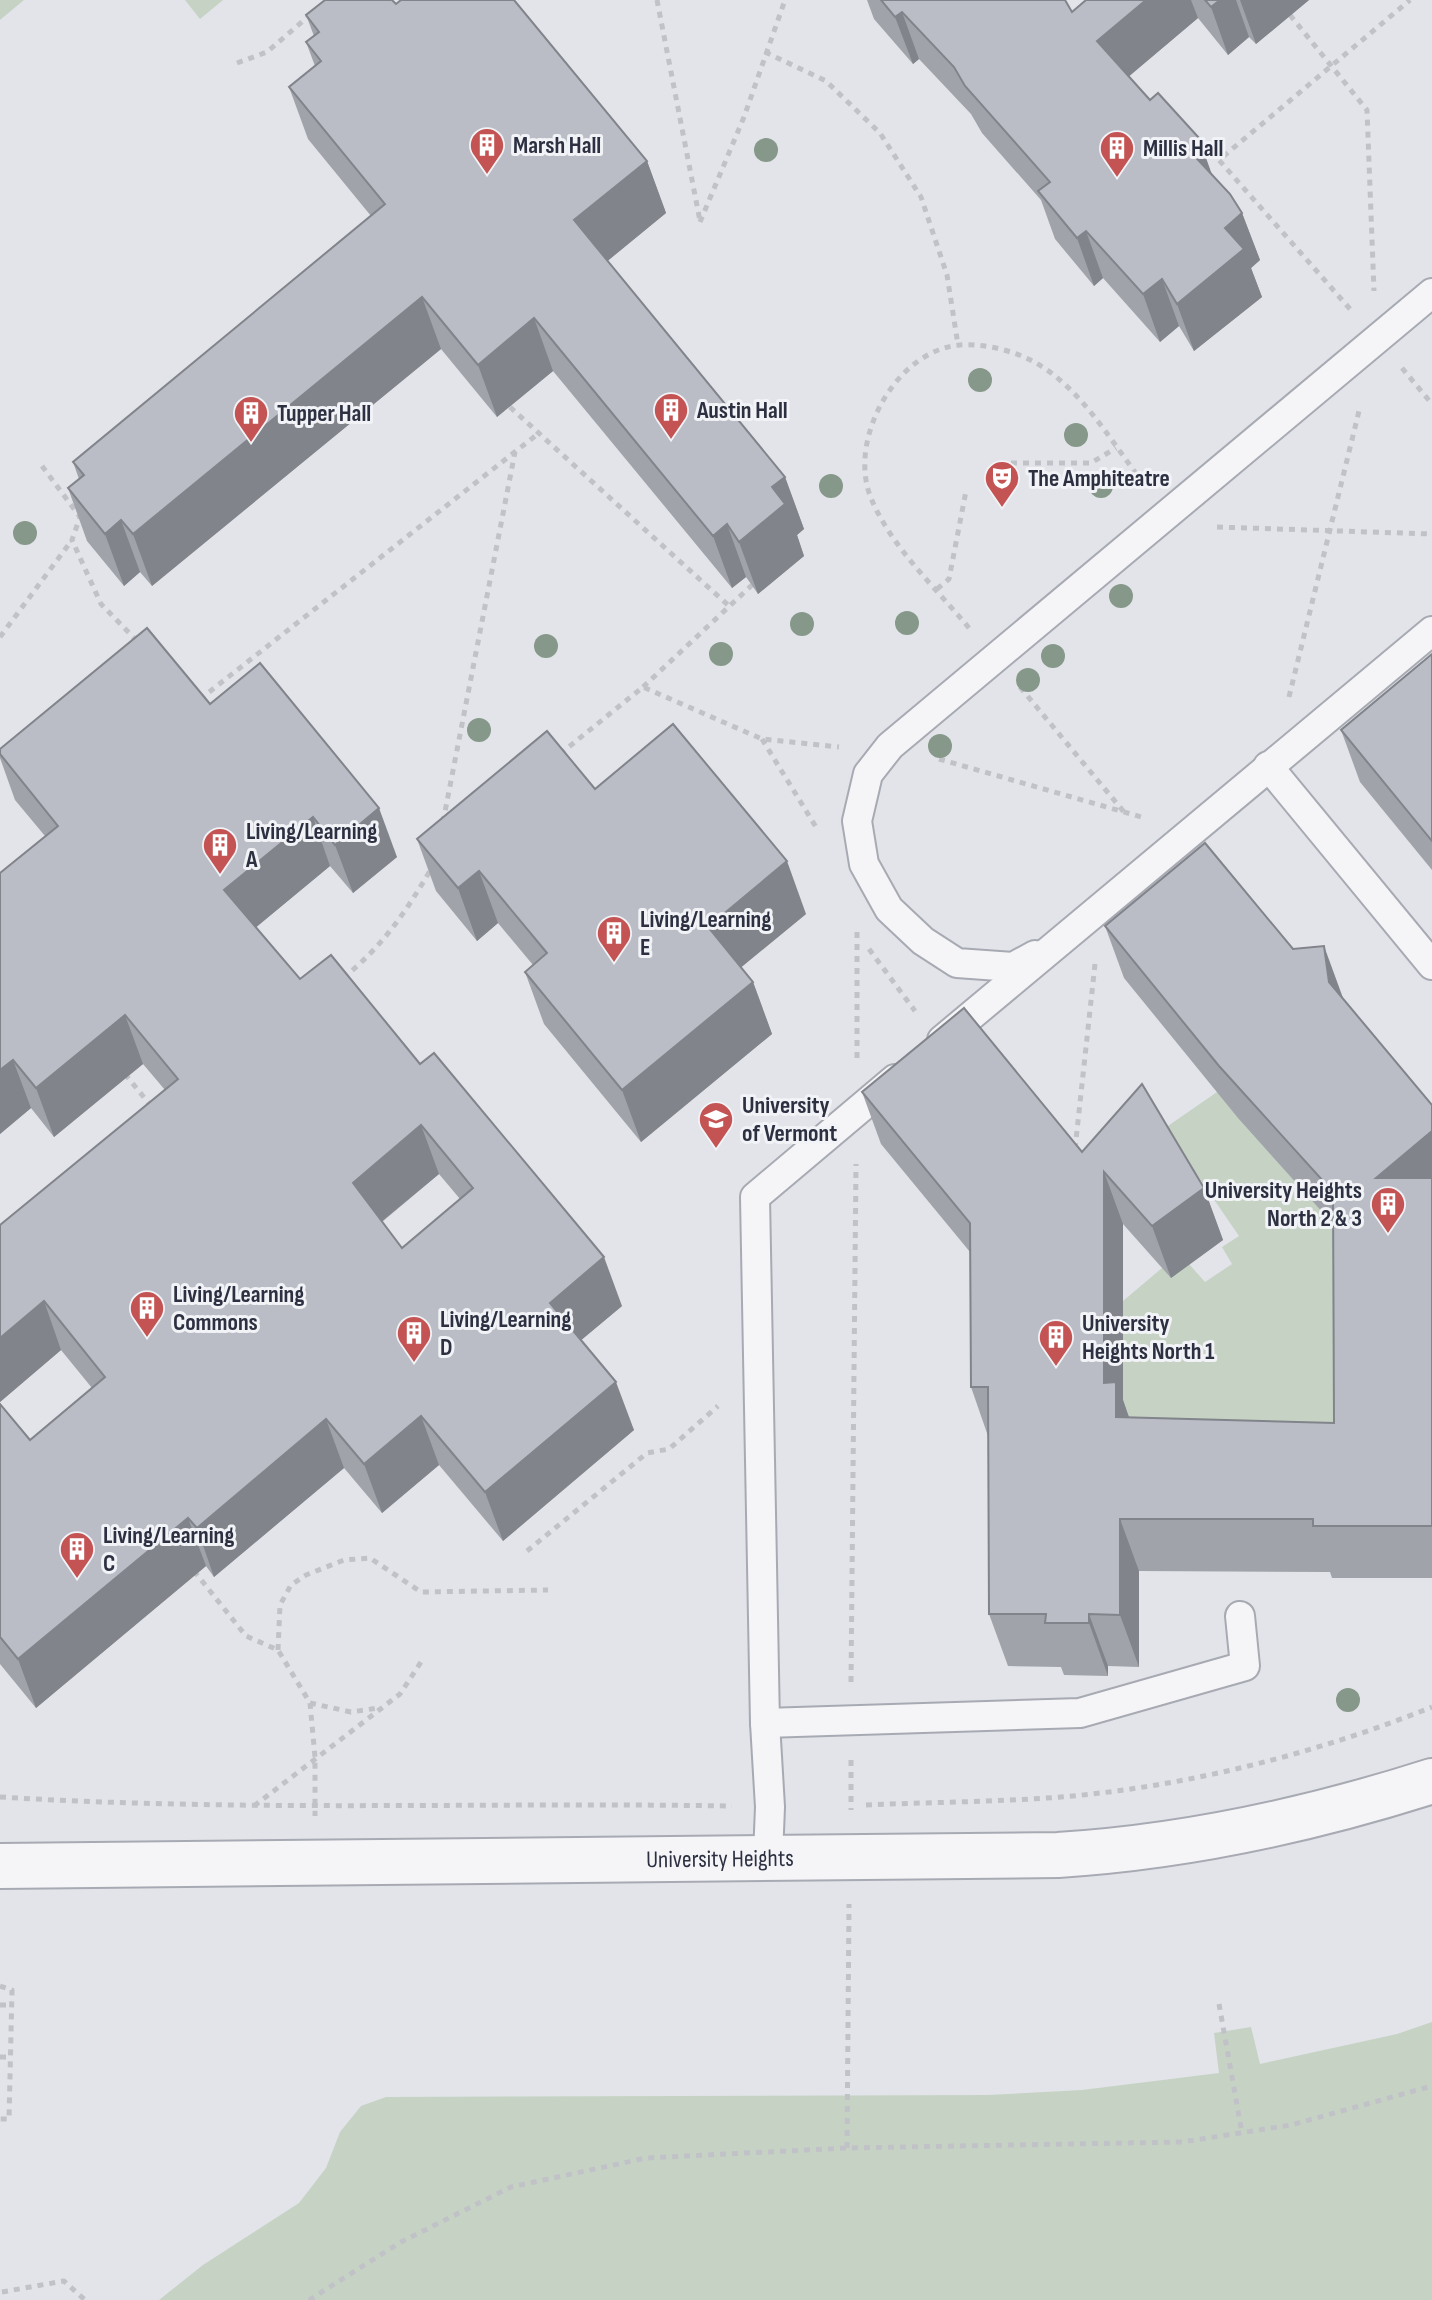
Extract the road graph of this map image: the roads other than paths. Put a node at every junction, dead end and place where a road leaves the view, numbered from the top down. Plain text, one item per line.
1 (1432, 293) edge
2 (1432, 631) edge
3 (1268, 766) junction
4 (1057, 943) junction
5 (1432, 965) edge
6 (1240, 1616) dead end
7 (765, 1723) junction
8 (1432, 1781) edge
9 (768, 1856) junction
10 (0, 1866) edge

1 - 4 lane
2 - 3 lane
3 - 4 lane
3 - 5 lane
4 - 7 lane
6 - 7 lane
7 - 9 lane
8 - 9 street, University Heights
9 - 10 street, University Heights

